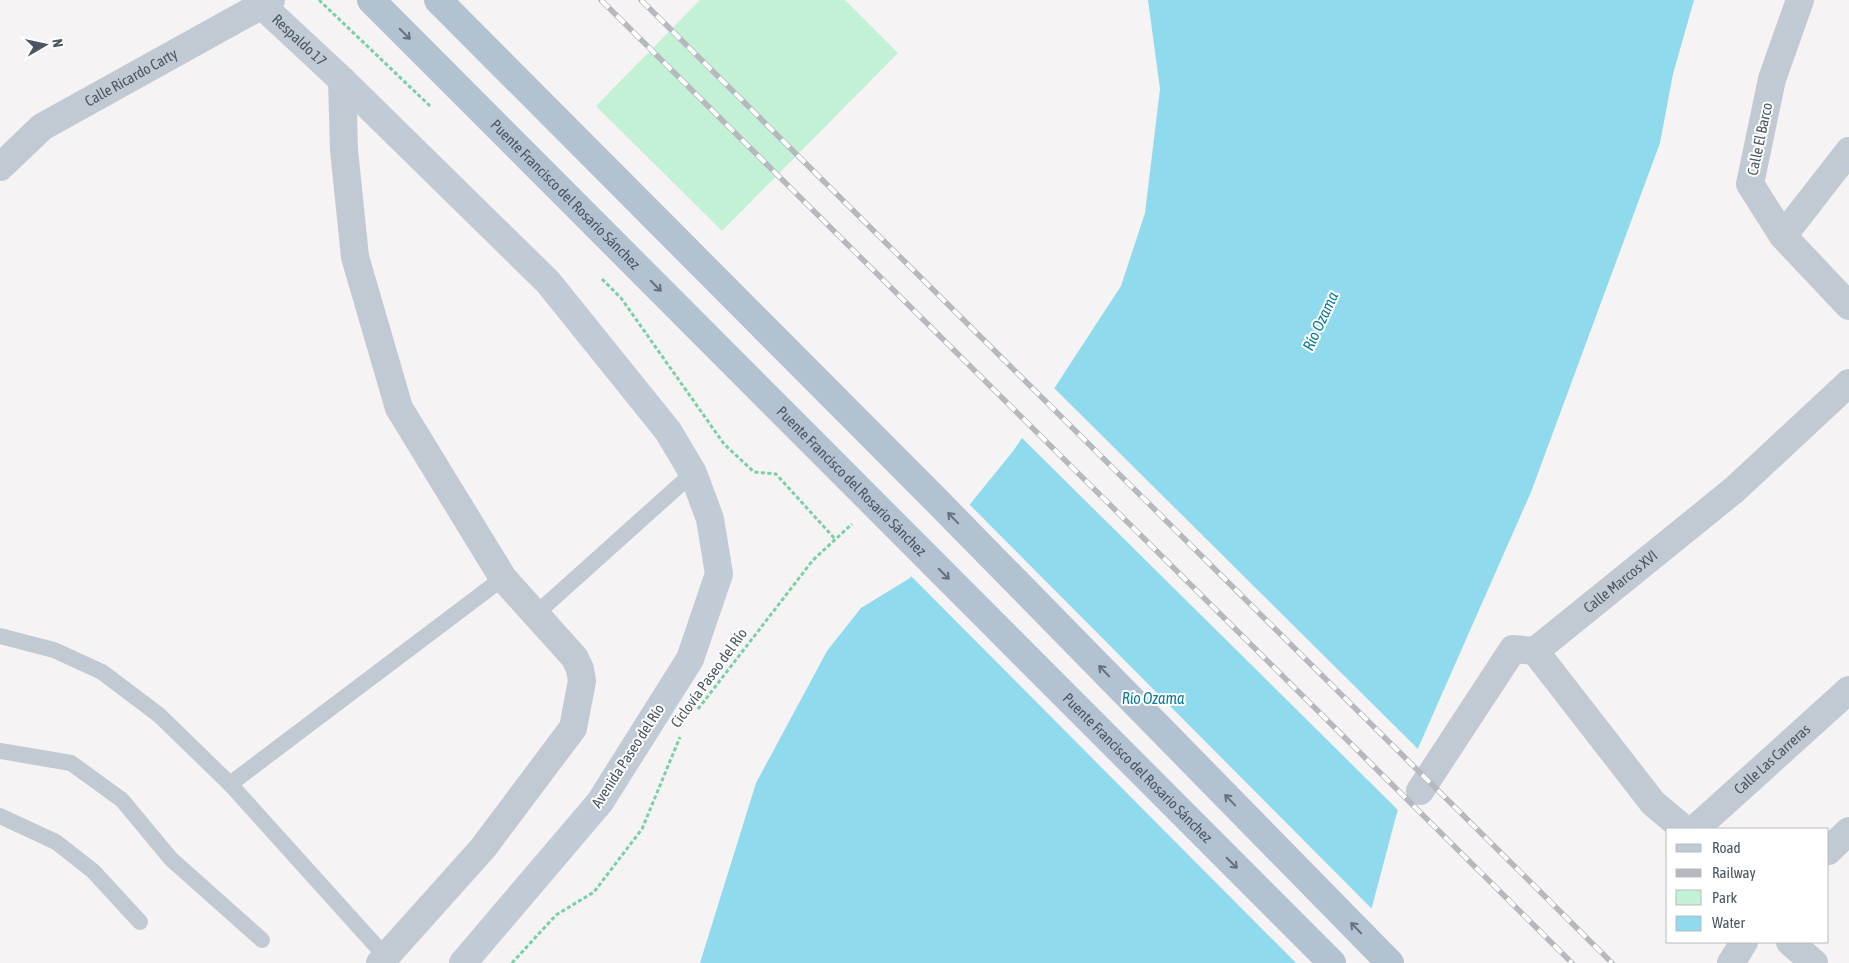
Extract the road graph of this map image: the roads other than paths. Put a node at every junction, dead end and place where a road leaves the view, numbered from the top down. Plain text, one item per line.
1 (371, 0) edge
2 (438, 0) edge
3 (1800, 0) edge
4 (264, 2) edge
5 (342, 80) junction
6 (1849, 151) edge
7 (0, 167) edge
8 (1783, 236) junction
9 (1849, 306) edge
10 (1849, 383) edge
11 (693, 473) junction
12 (718, 574) joint
13 (503, 578) junction
14 (536, 613) junction
15 (0, 636) edge
16 (1535, 651) junction
17 (1849, 690) edge
18 (0, 751) edge
19 (230, 784) junction
20 (1420, 791) dead end
21 (0, 816) edge
22 (1683, 828) edge
23 (1696, 828) edge
24 (1849, 831) edge
25 (1829, 850) edge
26 (140, 922) dead end
27 (262, 940) dead end
28 (1743, 943) edge
29 (1791, 943) edge
30 (383, 960) edge
31 (463, 963) edge
32 (1332, 963) edge
33 (1390, 963) edge
34 (1732, 963) edge
35 (1814, 963) edge

1 -> 32 main road, Puente Francisco del Rosario Sánchez, bridge
33 -> 2 main road, bridge
3 - 8 street, Calle El Barco
4 - 5 street, Respaldo 17
4 - 7 street, Calle Ricardo Carty
5 - 11 street, Respaldo 17
5 - 13 street
6 - 8 street
8 - 9 street, Calle El Barco
10 - 16 street, Calle Marcos XVI
11 - 12 street, Respaldo 17
11 - 14 lane
12 - 31 street, Avenida Paseo del Río
13 - 14 street
13 - 19 lane
14 - 30 street
15 - 19 lane
16 - 20 street
16 - 22 street
17 - 23 street, Calle Las Carreras
18 - 27 lane
19 - 30 lane
21 - 26 lane
24 - 25 street
28 - 34 street
29 - 35 street

